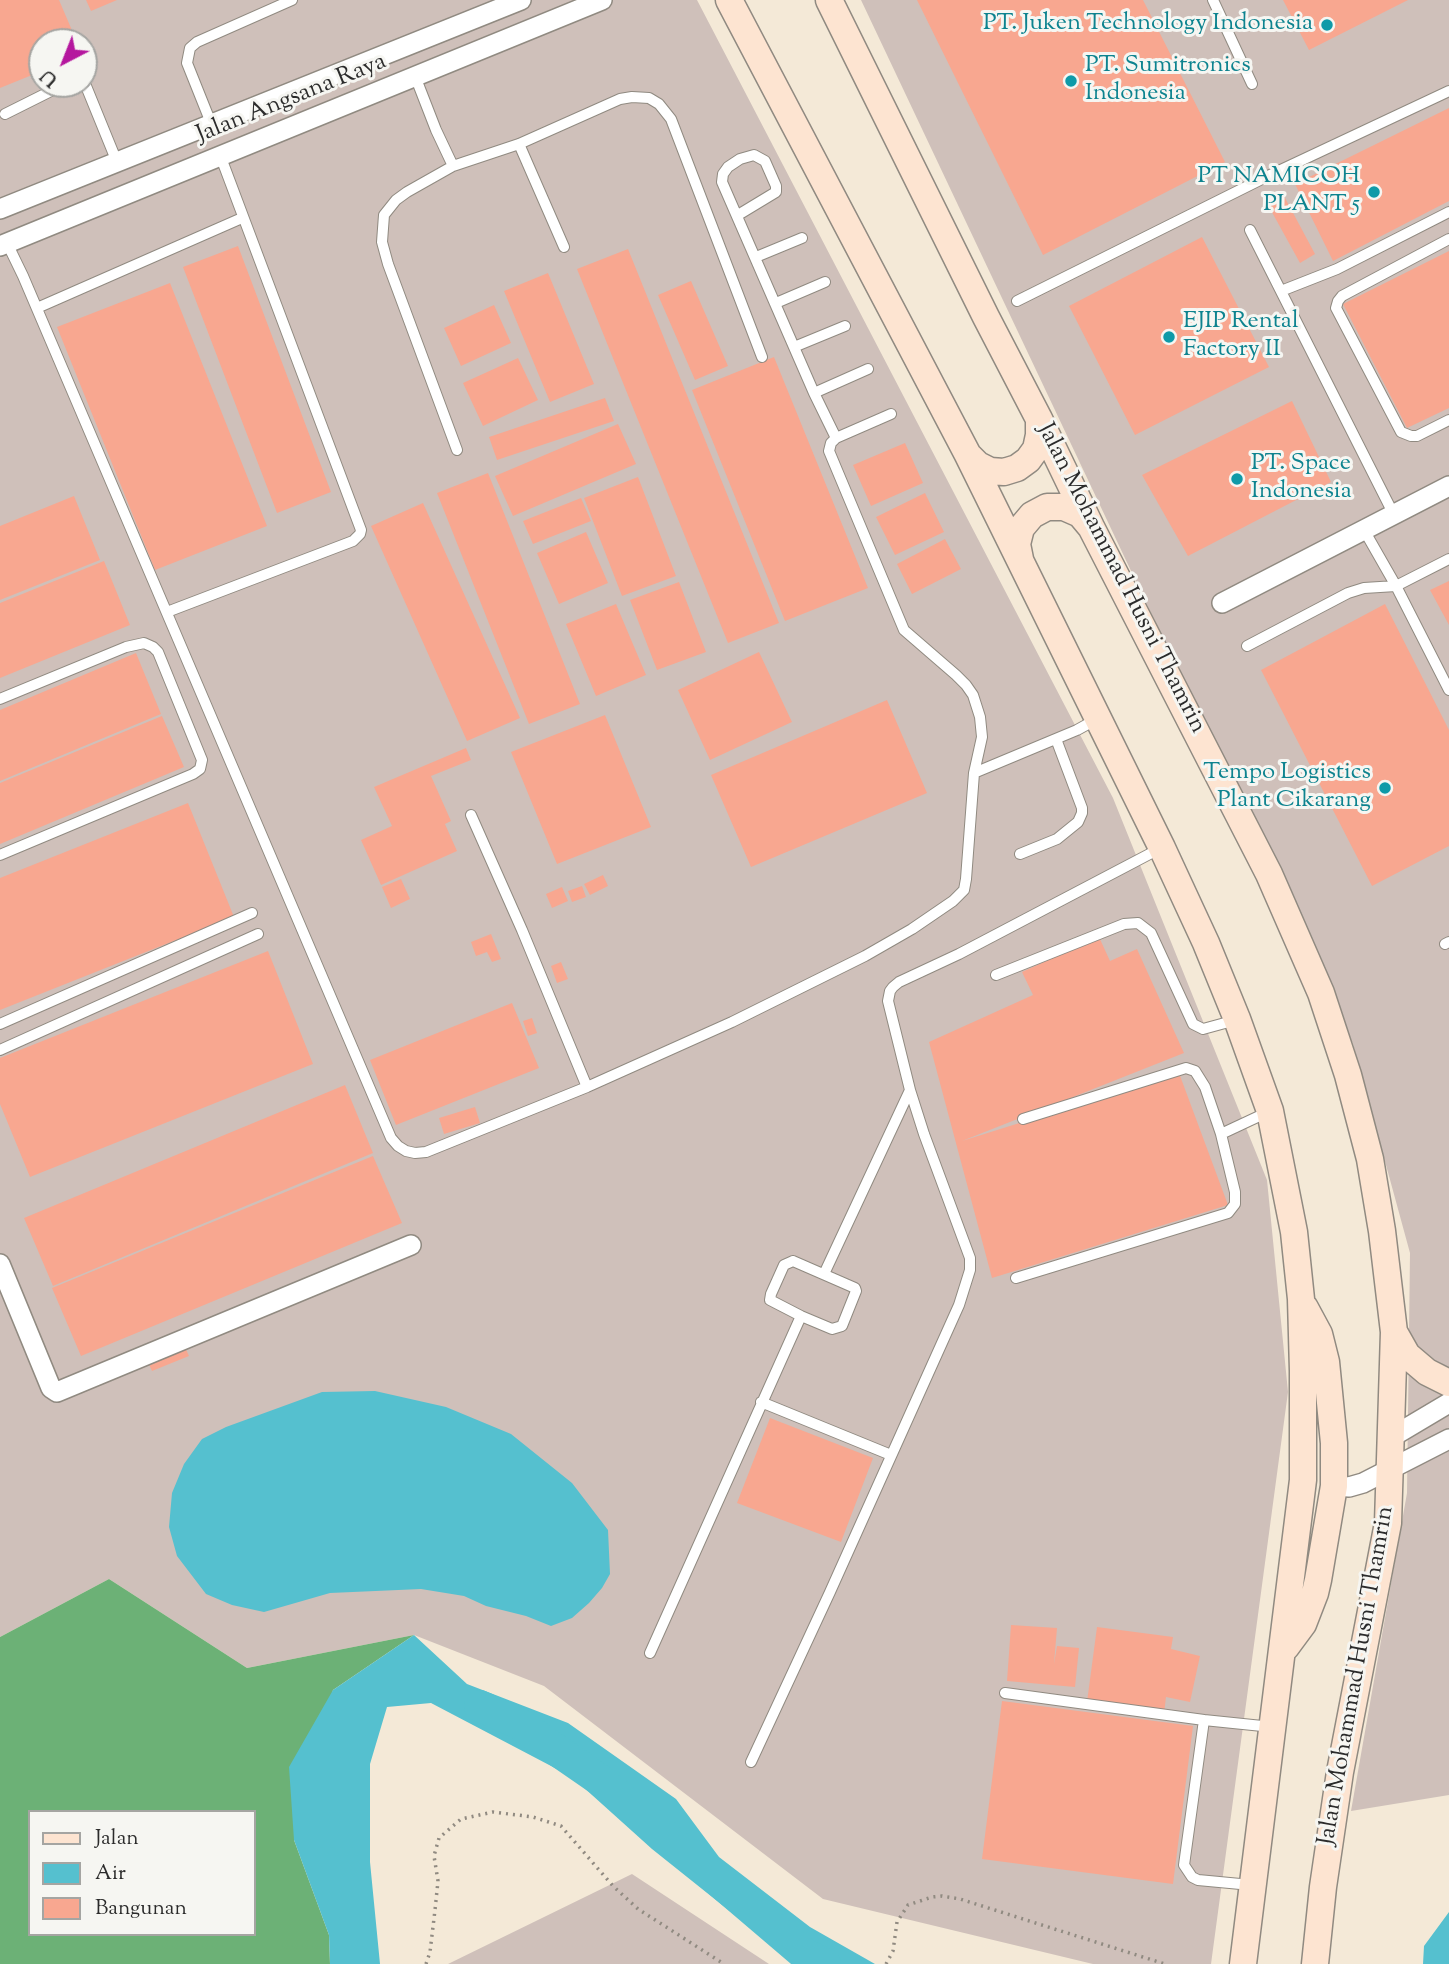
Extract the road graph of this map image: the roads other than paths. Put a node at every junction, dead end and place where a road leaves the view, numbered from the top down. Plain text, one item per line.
1 (292, 0) edge
2 (521, 0) edge
3 (602, 0) edge
4 (729, 0) edge
5 (829, 0) edge
6 (1213, 0) edge
7 (415, 76) junction
8 (1252, 84) dead end
9 (1449, 91) edge
10 (37, 98) edge
11 (91, 98) edge
12 (5, 114) dead end
13 (211, 123) junction
14 (519, 144) junction
15 (220, 155) junction
16 (117, 162) junction
17 (453, 166) junction
18 (0, 209) edge
19 (1449, 212) edge
20 (738, 215) junction
21 (243, 218) junction
22 (1250, 230) dead end
23 (803, 238) dead end
24 (1449, 239) edge
25 (4, 244) edge
26 (564, 247) dead end
27 (756, 257) junction
28 (825, 282) dead end
29 (1281, 290) junction
30 (1017, 301) dead end
31 (776, 303) junction
32 (37, 308) junction
33 (845, 326) dead end
34 (794, 347) junction
35 (762, 357) dead end
36 (868, 369) dead end
37 (814, 393) junction
38 (891, 414) dead end
39 (1039, 419) junction
40 (1449, 419) edge
41 (836, 438) junction
42 (457, 450) dead end
43 (968, 455) junction
44 (1449, 486) edge
45 (1394, 515) junction
46 (1091, 527) junction
47 (1364, 530) junction
48 (1449, 559) edge
49 (1020, 561) junction
50 (1396, 586) junction
51 (1223, 603) dead end
52 (167, 612) junction
53 (1247, 646) dead end
54 (1449, 690) edge
55 (0, 699) edge
56 (1097, 719) junction
57 (1056, 739) junction
58 (974, 773) junction
59 (471, 816) dead end
60 (1162, 848) junction
61 (1020, 854) dead end
62 (0, 855) edge
63 (251, 913) dead end
64 (258, 934) dead end
65 (996, 975) dead end
66 (1237, 1019) junction
67 (0, 1024) edge
68 (0, 1050) edge
69 (587, 1087) junction
70 (910, 1090) junction
71 (1270, 1111) junction
72 (1023, 1119) dead end
73 (1221, 1134) junction
74 (411, 1245) dead end
75 (0, 1264) edge
76 (824, 1274) junction
77 (1017, 1278) dead end
78 (1301, 1299) junction
79 (801, 1316) junction
80 (1394, 1332) junction
81 (1449, 1383) edge
82 (761, 1402) junction
83 (1449, 1403) edge
84 (1390, 1438) junction
85 (1449, 1439) edge
86 (891, 1455) junction
87 (1391, 1469) junction
88 (1334, 1486) junction
89 (1282, 1650) junction
90 (650, 1653) dead end
91 (1005, 1693) dead end
92 (1205, 1720) junction
93 (1273, 1727) junction
94 (751, 1762) dead end
95 (1254, 1886) junction
96 (1243, 1964) edge
97 (1315, 1964) edge

1 - 13 lane
2 - 13 street, Jalan Angsana Raya
3 - 7 street, Jalan Angsana Raya
4 - 43 street
5 - 39 street, Jalan Mohammad Husni Thamrin
6 - 8 lane
7 - 15 street, Jalan Angsana Raya
7 - 17 lane
9 - 30 lane
10 - 12 lane
11 - 16 lane
13 - 16 street, Jalan Angsana Raya
14 - 17 lane
14 - 26 lane
14 - 35 lane
15 - 21 lane
15 - 25 street, Jalan Angsana Raya
16 - 18 street, Jalan Angsana Raya
17 - 42 lane
19 - 29 lane
20 - 20 lane
20 - 27 lane
21 - 32 lane
21 - 52 lane
22 - 29 lane
23 - 27 lane
24 - 40 lane
25 - 32 lane
27 - 31 lane
28 - 31 lane
29 - 45 lane
31 - 34 lane
32 - 52 lane
33 - 34 lane
34 - 37 lane
36 - 37 lane
37 - 41 lane
38 - 41 lane
39 - 43 street
39 - 46 street, Jalan Mohammad Husni Thamrin
41 - 58 lane
43 - 49 street
44 - 45 street
45 - 47 street
46 - 49 street
46 - 80 street, Jalan Mohammad Husni Thamrin
47 - 50 lane
47 - 51 street
48 - 50 lane
49 - 56 street
50 - 53 lane
50 - 54 lane
52 - 69 lane
55 - 62 lane
56 - 57 lane
56 - 60 street
57 - 58 lane
57 - 61 lane
58 - 69 lane
59 - 69 lane
60 - 66 street
60 - 70 lane
63 - 67 lane
64 - 68 lane
65 - 66 lane
66 - 71 street
70 - 76 lane
70 - 86 lane
71 - 73 lane
71 - 78 street
72 - 73 lane
73 - 77 lane
74 - 75 street
76 - 79 lane
76 - 79 lane
78 - 88 street
78 - 89 street
79 - 82 lane
80 - 81 street
80 - 84 street, Jalan Mohammad Husni Thamrin
82 - 86 lane
82 - 90 lane
83 - 84 street
84 - 87 street, Jalan Mohammad Husni Thamrin
85 - 87 street
86 - 94 lane
87 - 88 street
87 - 97 street, Jalan Mohammad Husni Thamrin
88 - 89 street
89 - 93 street
91 - 92 lane
92 - 93 lane
92 - 95 lane
93 - 95 street
95 - 96 street

